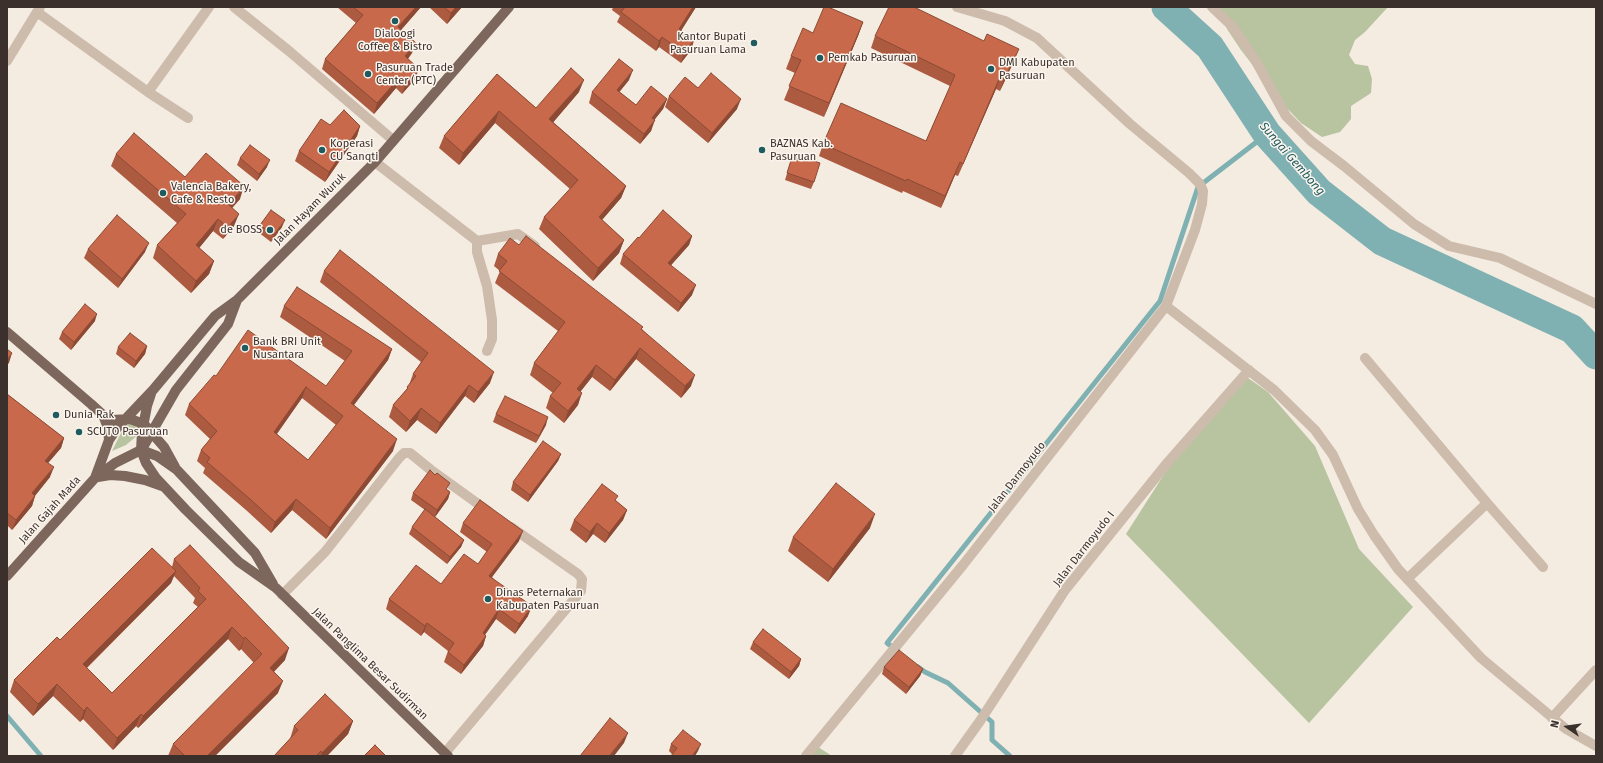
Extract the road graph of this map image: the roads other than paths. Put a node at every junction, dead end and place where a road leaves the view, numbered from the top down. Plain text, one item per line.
1 (209, 7) edge
2 (234, 7) edge
3 (509, 7) edge
4 (957, 7) edge
5 (1212, 7) edge
6 (39, 10) edge
7 (10, 48) edge
8 (7, 61) edge
9 (148, 92) junction
10 (188, 118) dead end
11 (393, 140) junction
12 (374, 162) junction
13 (477, 241) junction
14 (545, 254) edge
15 (237, 300) junction
16 (1596, 304) edge
17 (1166, 306) junction
18 (7, 332) edge
19 (487, 351) dead end
20 (1365, 358) dead end
21 (1250, 370) junction
22 (153, 390) junction
23 (103, 416) junction
24 (125, 420) junction
25 (144, 424) junction
26 (152, 433) junction
27 (109, 440) junction
28 (141, 450) junction
29 (177, 470) junction
30 (95, 478) junction
31 (164, 487) junction
32 (1488, 503) junction
33 (1543, 567) dead end
34 (7, 576) edge
35 (1407, 579) junction
36 (279, 592) junction
37 (1596, 670) edge
38 (1552, 718) junction
39 (1596, 746) edge
40 (447, 754) edge
41 (806, 756) edge
42 (955, 756) edge

1 - 9 street
2 - 11 street
3 - 11 main road, Jalan Hayam Wuruk
4 - 17 street, Jalan Darmoyudo
5 - 16 street
6 - 7 street
6 - 9 street
7 - 8 street
9 - 10 street
11 - 12 main road, Jalan Hayam Wuruk
12 - 13 street
12 - 15 main road, Jalan Hayam Wuruk
13 - 14 street
13 - 19 street
15 - 22 main road, Jalan Hayam Wuruk
15 - 26 main road, Jalan Hayam Wuruk
17 - 21 street
17 - 41 street, Jalan Darmoyudo
18 - 23 main road
20 - 32 street
21 - 35 street
21 - 42 street, Jalan Darmoyudo I
22 - 24 main road, Jalan Hayam Wuruk
22 - 25 main road
23 - 24 main road
23 - 27 main road
24 - 25 main road
24 - 27 main road, Jalan Hayam Wuruk
25 - 26 main road
25 - 28 main road
26 - 28 main road, Jalan Hayam Wuruk
26 - 29 main road
27 - 30 main road, Jalan Hayam Wuruk
28 - 29 main road, Jalan Panglima Besar Sudirman
28 - 30 main road
28 - 31 main road, Jalan Panglima Besar Sudirman
29 - 36 main road, Jalan Panglima Besar Sudirman
30 - 31 main road
30 - 34 main road, Jalan Gajah Mada
31 - 36 main road, Jalan Panglima Besar Sudirman
32 - 33 street
32 - 35 street
35 - 38 street
36 - 40 main road, Jalan Panglima Besar Sudirman
36 - 40 street
37 - 38 street
38 - 39 street

